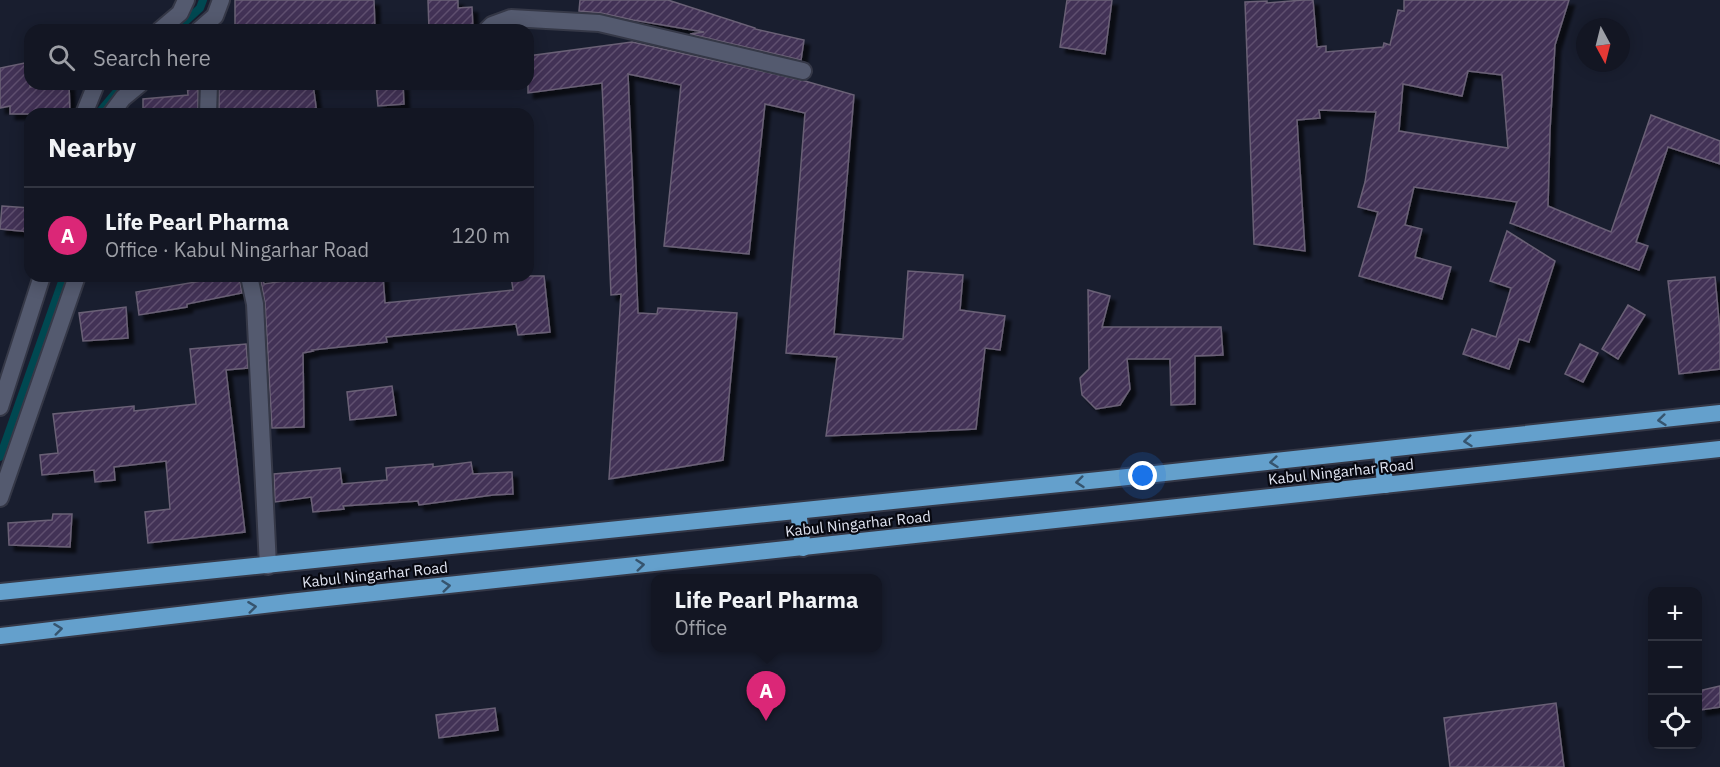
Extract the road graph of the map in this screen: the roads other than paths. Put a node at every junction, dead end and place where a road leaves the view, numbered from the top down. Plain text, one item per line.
1 (186, 0) edge
2 (167, 24) edge
3 (495, 24) edge
4 (803, 71) dead end
5 (94, 90) edge
6 (133, 90) edge
7 (209, 90) edge
8 (86, 108) edge
9 (116, 108) edge
10 (208, 108) edge
11 (40, 282) edge
12 (75, 282) edge
13 (250, 282) edge
14 (0, 407) edge
15 (1720, 413) edge
16 (1720, 449) edge
17 (1382, 451) junction
18 (1385, 485) junction
19 (0, 498) edge
20 (798, 511) junction
21 (803, 548) junction
22 (268, 566) junction
23 (0, 592) edge
24 (0, 636) edge

1 - 2 street
3 - 4 street
5 - 8 street
6 - 9 street
7 - 10 street
11 - 14 street
12 - 19 street
13 - 22 street
15 -> 17 highway, Kabul Ningarhar Road
16 - 18 highway, Kabul Ningarhar Road
17 - 18 highway
17 -> 20 highway, Kabul Ningarhar Road
18 - 21 highway, Kabul Ningarhar Road
20 - 21 highway
20 - 22 highway, Kabul Ningarhar Road
24 -> 21 highway, Kabul Ningarhar Road
22 - 23 highway, Kabul Ningarhar Road

